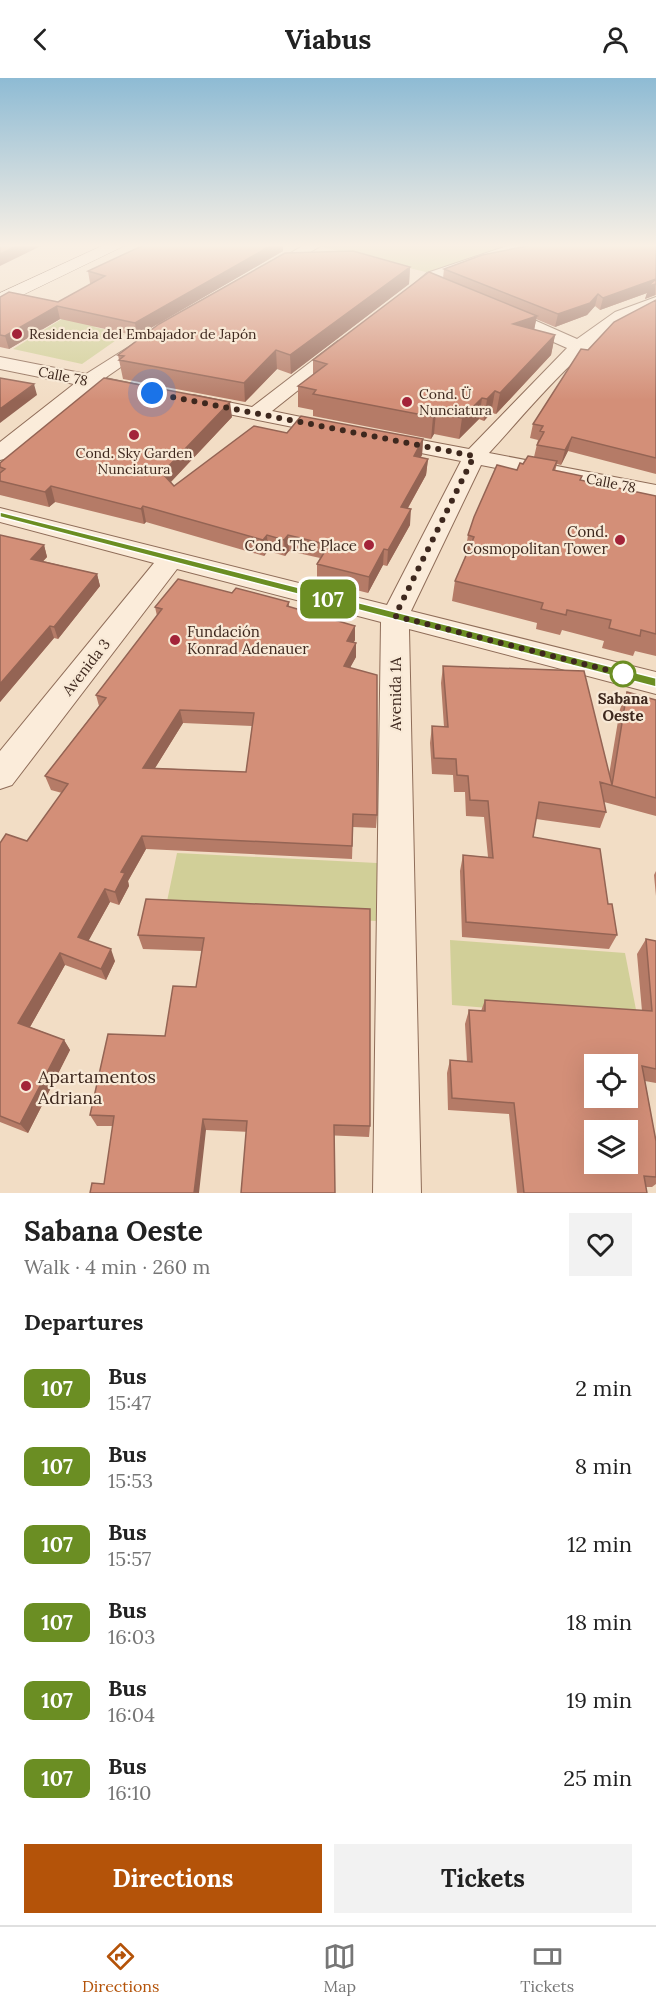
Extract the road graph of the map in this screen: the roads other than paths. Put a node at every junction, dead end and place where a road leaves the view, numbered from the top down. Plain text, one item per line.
1 (407, 296) edge
2 (656, 302) edge
3 (485, 305) edge
4 (395, 306) edge
5 (166, 327) edge
6 (358, 334) edge
7 (579, 346) junction
8 (0, 363) edge
9 (91, 381) junction
10 (255, 413) junction
11 (0, 453) edge
12 (474, 456) junction
13 (656, 492) edge
14 (0, 515) edge
15 (171, 559) junction
16 (395, 616) junction
17 (656, 683) edge
18 (0, 775) edge
19 (397, 1193) edge

1 - 4 street
2 - 7 street, Avenida 1A
3 - 7 street
5 - 9 street
6 - 10 street
7 - 12 street, Avenida 1A
8 - 9 street, Calle 78
9 - 10 street, Calle 78
9 - 11 street
10 - 12 street, Calle 78
12 - 13 street, Calle 78
12 - 16 street, Avenida 1A
14 - 15 street
15 - 16 street
15 - 18 street, Avenida 3
16 - 17 street
16 - 19 street, Avenida 1A

